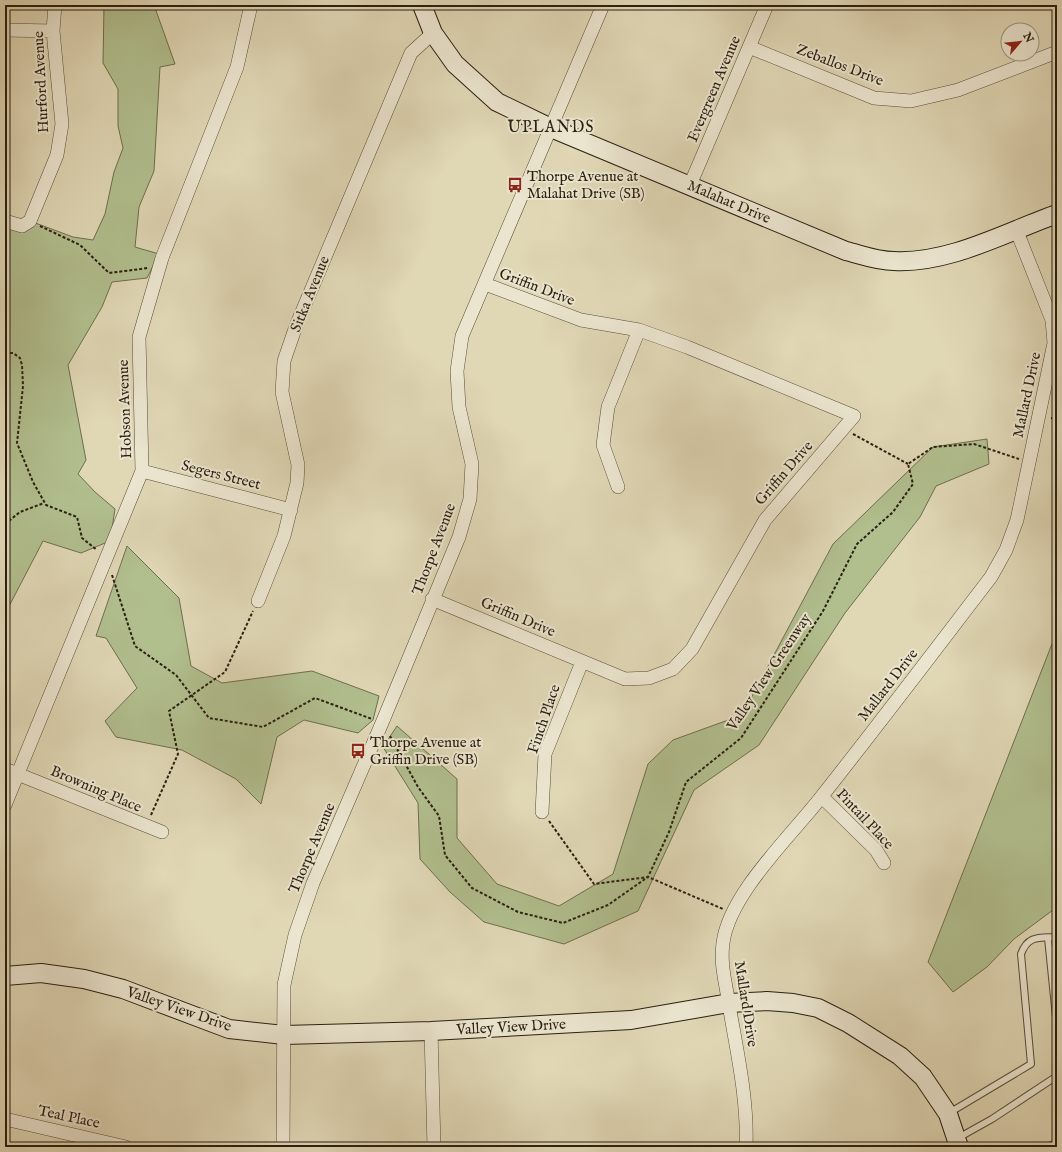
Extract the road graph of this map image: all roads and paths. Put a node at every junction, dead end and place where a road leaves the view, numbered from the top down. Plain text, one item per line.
1 (55, 5) edge
2 (251, 5) edge
3 (422, 5) edge
4 (603, 5) edge
5 (768, 5) edge
6 (5, 30) edge
7 (53, 31) junction
8 (433, 33) junction
9 (749, 47) junction
10 (1057, 52) edge
11 (551, 128) junction
12 (690, 185) junction
13 (1057, 214) edge
14 (5, 221) edge
15 (30, 221) junction
16 (1016, 229) junction
17 (160, 266) junction
18 (485, 284) junction
19 (639, 330) junction
20 (5, 353) edge
21 (844, 429) junction
22 (1030, 462) junction
23 (908, 464) junction
24 (142, 471) junction
25 (618, 487) dead end
26 (44, 503) junction
27 (291, 510) junction
28 (5, 524) edge
29 (107, 558) junction
30 (432, 599) junction
31 (258, 601) joint
32 (582, 662) junction
33 (192, 695) junction
34 (382, 723) junction
35 (5, 769) edge
36 (18, 774) junction
37 (822, 797) junction
38 (5, 805) edge
39 (542, 812) joint
40 (145, 827) junction
41 (162, 832) dead end
42 (884, 863) dead end
43 (648, 877) junction
44 (732, 913) junction
45 (1057, 937) edge
46 (1048, 938) junction
47 (5, 976) edge
48 (729, 1003) junction
49 (1057, 1027) edge
50 (431, 1031) junction
51 (284, 1035) junction
52 (1057, 1076) edge
53 (948, 1114) junction
54 (5, 1119) edge
55 (958, 1143) edge
56 (126, 1147) edge
57 (283, 1147) edge
58 (434, 1147) edge
59 (746, 1147) edge

1 - 7 street, Hurford Avenue
2 - 17 street, Hobson Avenue
3 - 8 street
4 - 11 street, Thorpe Avenue
5 - 9 street, Evergreen Avenue
6 - 7 street
7 - 15 street, Hurford Avenue
8 - 11 street, Malahat Drive
8 - 27 street, Sitka Avenue
9 - 10 street, Zeballos Drive
9 - 12 street, Evergreen Avenue
11 - 12 street, Malahat Drive
11 - 18 street, Thorpe Avenue
12 - 16 street, Malahat Drive
13 - 16 street, Malahat Drive
14 - 15 street
15 - 17 path
16 - 22 street, Mallard Drive
17 - 24 street, Hobson Avenue
18 - 19 street, Griffin Drive
18 - 30 street, Thorpe Avenue
19 - 21 street, Griffin Drive
19 - 25 street
20 - 26 path
21 - 23 path
21 - 32 street, Griffin Drive
22 - 23 path
22 - 37 street, Mallard Drive
23 - 43 path, Valley View Greenway
24 - 27 street, Segers Street
24 - 29 street, Hobson Avenue
26 - 28 path
26 - 29 path
27 - 31 street, Sitka Avenue
29 - 33 path
29 - 36 street, Hobson Avenue
30 - 32 street, Griffin Drive
30 - 34 street, Thorpe Avenue
31 - 33 path
32 - 39 street, Finch Place
33 - 34 path
33 - 40 path
34 - 43 path, Valley View Greenway
34 - 51 street, Thorpe Avenue
35 - 36 street, Browning Place
36 - 38 street, Hobson Avenue
36 - 40 street, Browning Place
37 - 42 street, Pintail Place
37 - 44 street, Mallard Drive
39 - 43 path
40 - 41 street, Browning Place
43 - 44 path
44 - 48 street, Mallard Drive
45 - 46 lane
46 - 49 lane
46 - 53 lane
47 - 51 street, Valley View Drive
48 - 50 street, Valley View Drive
48 - 53 street, Valley View Drive
48 - 59 street, Mallard Drive
50 - 51 street, Valley View Drive
50 - 58 street
51 - 57 street
52 - 55 lane
53 - 55 street, Valley View Drive
54 - 56 street, Teal Place

